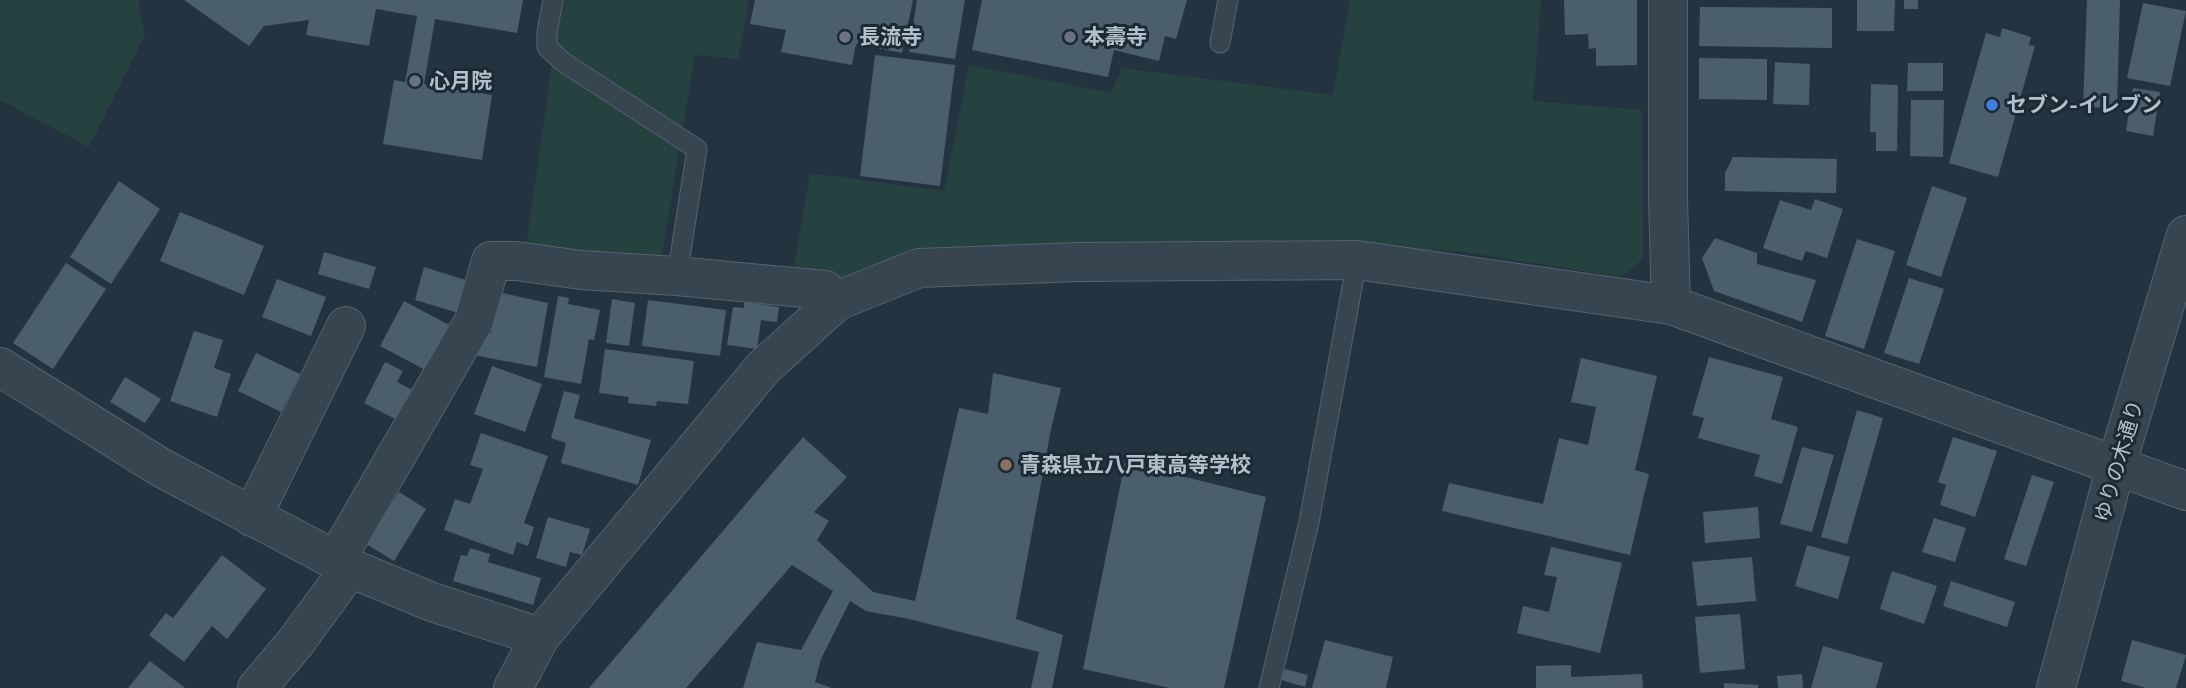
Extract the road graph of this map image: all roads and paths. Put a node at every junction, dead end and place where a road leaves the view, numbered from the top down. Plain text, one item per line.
1 (553, 0) edge
2 (1228, 0) edge
3 (1668, 0) edge
4 (1220, 43) dead end
5 (2186, 235) edge
6 (1357, 260) junction
7 (677, 276) junction
8 (837, 301) junction
9 (1671, 305) junction
10 (346, 326) dead end
11 (0, 367) edge
12 (2116, 466) junction
13 (2186, 491) edge
14 (252, 517) junction
15 (343, 564) junction
16 (540, 637) junction
17 (257, 688) edge
18 (513, 688) edge
19 (1269, 688) edge
20 (2056, 688) edge

1 - 7 lane
2 - 4 lane
3 - 9 street
5 - 12 street, ゆりの木通り
6 - 8 street
6 - 9 street
6 - 19 lane
7 - 8 street
7 - 15 street
8 - 16 street
9 - 12 street
10 - 14 street
11 - 14 street
12 - 13 street
12 - 20 street, ゆりの木通り
14 - 15 street
15 - 16 street
15 - 17 street
16 - 18 street

